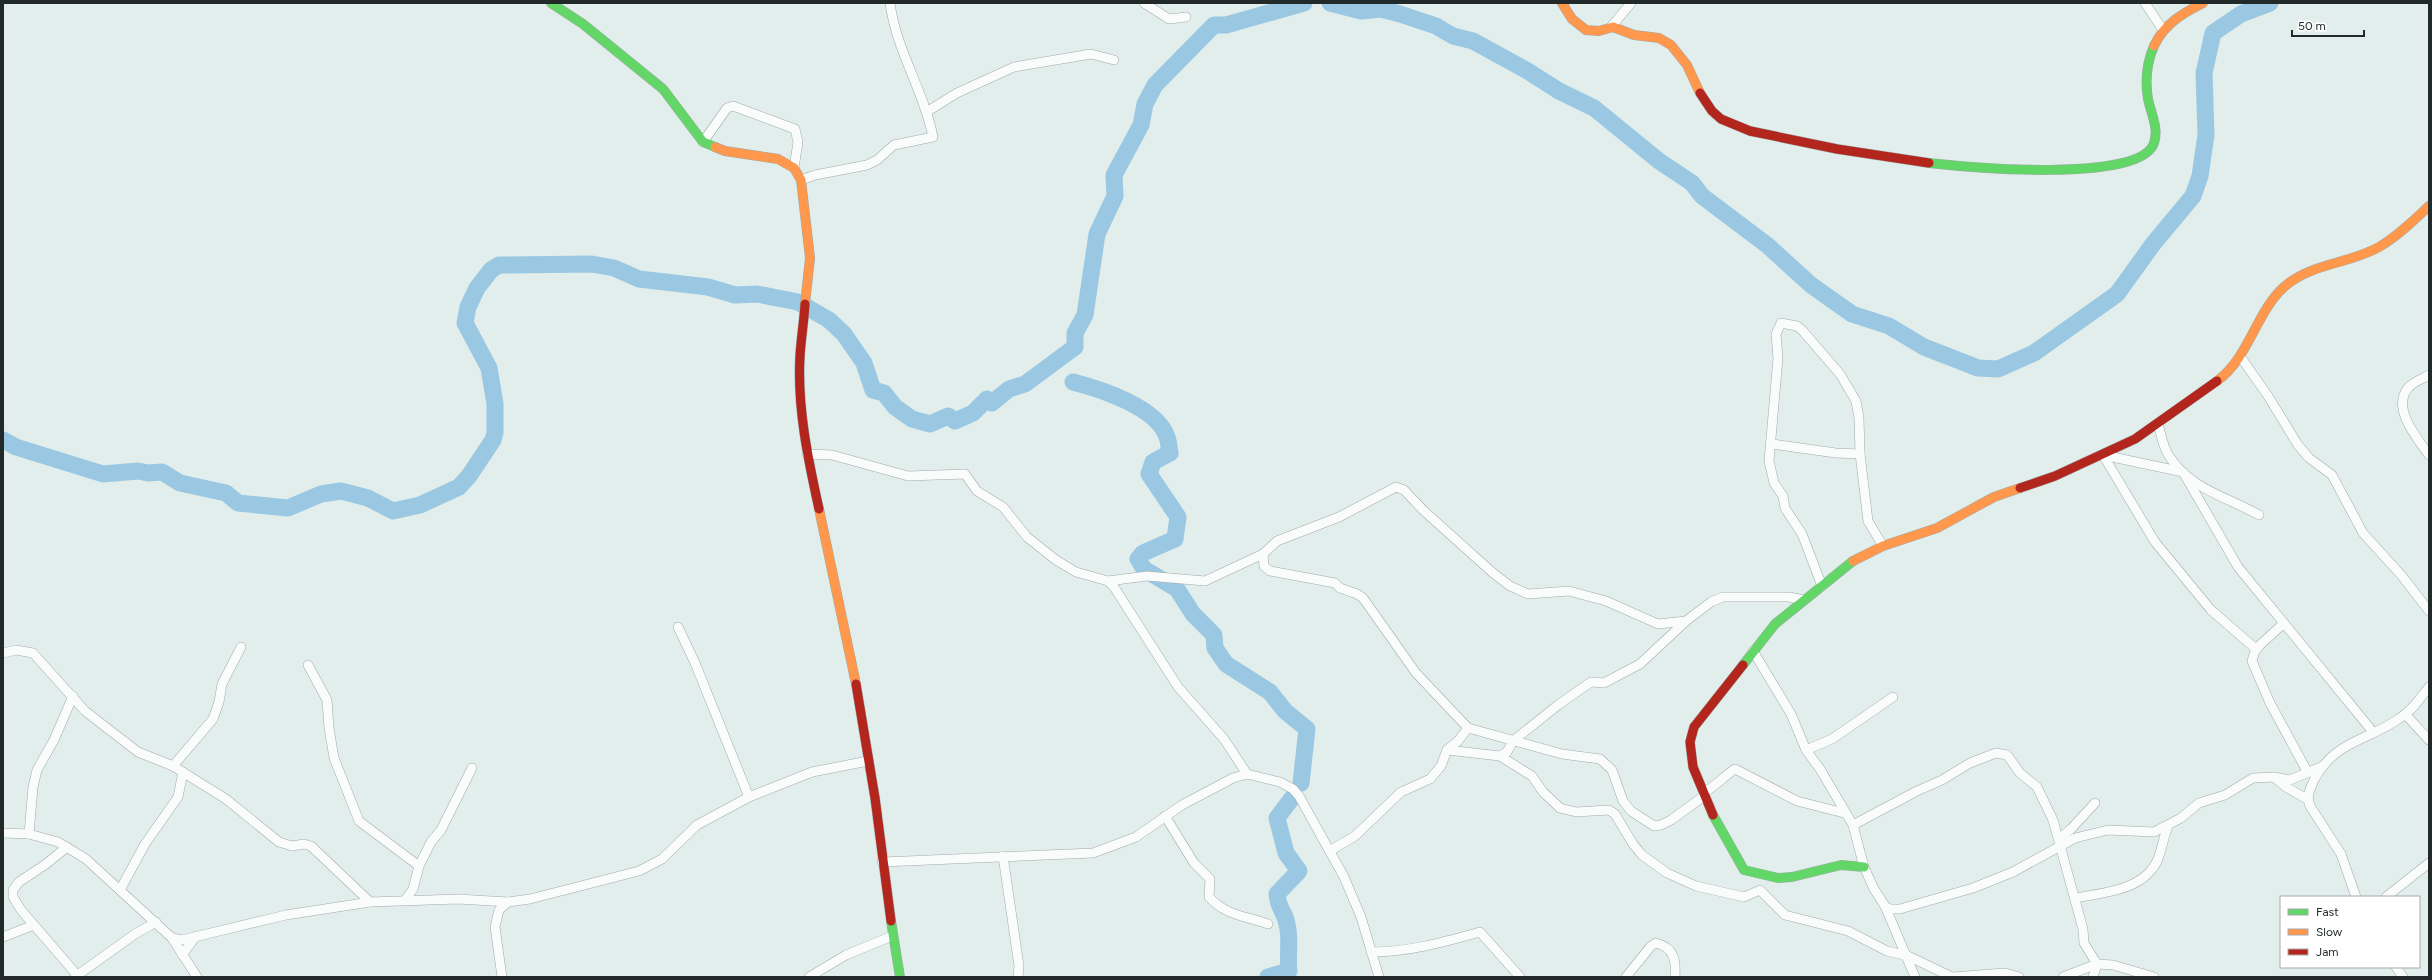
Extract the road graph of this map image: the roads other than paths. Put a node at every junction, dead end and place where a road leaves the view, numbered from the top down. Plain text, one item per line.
1 (551, 3) edge
2 (890, 3) edge
3 (1144, 3) edge
4 (1562, 3) edge
5 (1631, 3) edge
6 (2145, 3) edge
7 (2203, 3) edge
8 (1186, 16) dead end
9 (1612, 27) junction
10 (2163, 30) junction
11 (1114, 60) dead end
12 (928, 111) junction
13 (702, 142) junction
14 (794, 168) junction
15 (801, 180) junction
16 (2429, 206) edge
17 (2240, 356) junction
18 (2429, 375) edge
19 (2158, 424) junction
20 (1772, 444) junction
21 (807, 454) junction
22 (1860, 454) junction
23 (2429, 455) edge
24 (2103, 456) junction
25 (2183, 472) junction
26 (2259, 515) dead end
27 (1883, 546) junction
28 (1263, 554) junction
29 (1108, 581) junction
30 (1822, 586) junction
31 (1804, 600) junction
32 (2429, 611) edge
33 (1686, 621) junction
34 (2284, 623) junction
35 (678, 627) dead end
36 (241, 647) dead end
37 (2256, 649) junction
38 (1752, 651) junction
39 (3, 653) edge
40 (308, 665) dead end
41 (2429, 687) edge
42 (73, 696) junction
43 (1893, 697) dead end
44 (2405, 714) junction
45 (1468, 728) junction
46 (2373, 732) junction
47 (2429, 740) edge
48 (1513, 741) junction
49 (1447, 750) junction
50 (1806, 750) junction
51 (1500, 756) junction
52 (868, 761) junction
53 (173, 766) junction
54 (2323, 766) junction
55 (472, 768) dead end
56 (183, 772) junction
57 (2308, 773) junction
58 (1247, 774) junction
59 (2274, 777) junction
60 (1704, 794) junction
61 (749, 797) junction
62 (2307, 799) junction
63 (2095, 803) dead end
64 (1844, 813) junction
65 (1165, 816) junction
66 (1853, 825) junction
67 (2168, 826) junction
68 (3, 833) edge
69 (29, 834) junction
70 (2059, 843) junction
71 (67, 846) junction
72 (1331, 850) junction
73 (1002, 856) junction
74 (882, 862) junction
75 (2429, 863) edge
76 (420, 866) junction
77 (1864, 867) junction
78 (120, 890) junction
79 (2356, 896) edge
80 (2387, 896) edge
81 (2075, 898) junction
82 (406, 899) junction
83 (370, 902) junction
84 (508, 902) junction
85 (1885, 906) junction
86 (156, 922) junction
87 (1268, 924) dead end
88 (34, 925) junction
89 (196, 936) junction
90 (892, 936) junction
91 (3, 937) edge
92 (172, 938) junction
93 (1371, 952) junction
94 (182, 955) junction
95 (1908, 956) junction
96 (2097, 964) junction
97 (2397, 968) edge
98 (76, 976) edge
99 (197, 977) edge
100 (502, 977) edge
101 (809, 977) edge
102 (900, 977) edge
103 (1018, 977) edge
104 (1379, 977) edge
105 (1520, 977) edge
106 (1626, 977) edge
107 (1675, 977) edge
108 (1915, 977) edge
109 (1952, 977) edge
110 (2019, 977) edge
111 (2063, 977) edge
112 (2093, 977) edge
113 (2154, 977) edge
114 (2403, 977) edge

1 - 13 street
2 - 12 street
3 - 8 street
4 - 9 street
5 - 9 street
6 - 10 street
7 - 10 street
9 - 10 street
11 - 12 street
12 - 15 street
13 - 14 street
13 - 14 street
14 - 15 street
15 - 21 street
16 - 17 street
17 - 19 street
17 - 32 street
18 - 23 street
19 - 24 street
19 - 25 street
20 - 22 street
20 - 22 street
20 - 30 street
21 - 29 street
21 - 52 street
22 - 27 street
24 - 25 street
24 - 27 street
24 - 37 street
25 - 26 street
25 - 34 street
27 - 30 street
28 - 29 street
28 - 33 street
28 - 45 street
29 - 58 street
30 - 31 street
31 - 33 street
31 - 38 street
33 - 48 street
34 - 37 street
34 - 46 street
35 - 61 street
36 - 53 street
37 - 57 street
38 - 50 street
38 - 60 street
39 - 42 street
40 - 76 street
41 - 44 street
42 - 53 street
42 - 69 street
43 - 50 street
44 - 46 street
44 - 47 street
45 - 48 street
45 - 49 street
46 - 54 street
48 - 51 street
48 - 60 street
49 - 51 street
49 - 72 street
50 - 64 street
51 - 95 street
52 - 61 street
52 - 74 street
53 - 56 street
54 - 57 street
54 - 62 street
55 - 76 street
56 - 78 street
56 - 83 street
57 - 59 street
58 - 65 street
58 - 72 street
59 - 62 street
59 - 67 street
60 - 64 street
60 - 77 street
61 - 84 street
62 - 79 street
63 - 70 street
64 - 66 street
65 - 73 street
65 - 87 street
66 - 70 street
66 - 77 street
67 - 70 street
67 - 81 street
68 - 69 street
69 - 71 street
70 - 81 street
70 - 85 street
71 - 78 street
71 - 88 street
72 - 93 street
73 - 74 street
73 - 103 street
74 - 90 street
75 - 80 street
76 - 82 street
77 - 85 street
78 - 86 street
81 - 96 street
82 - 83 street
82 - 84 street
83 - 89 street
84 - 100 street
85 - 95 street
86 - 92 street
86 - 98 street
88 - 91 street
88 - 98 street
89 - 92 street
89 - 94 street
90 - 101 street
90 - 102 street
92 - 94 street
93 - 104 street
93 - 105 street
94 - 99 street
95 - 108 street
95 - 109 street
96 - 111 street
96 - 112 street
96 - 113 street
97 - 114 street
106 - 107 street
109 - 110 street

